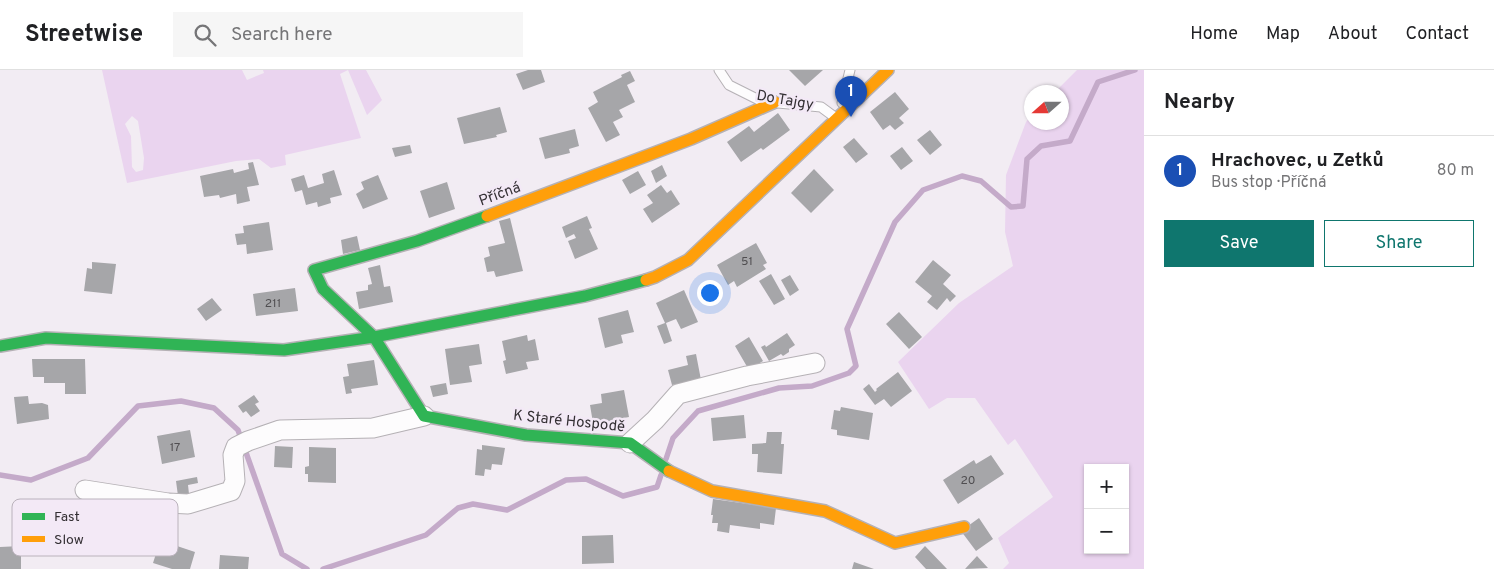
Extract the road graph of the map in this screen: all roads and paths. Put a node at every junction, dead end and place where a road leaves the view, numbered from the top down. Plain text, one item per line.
1 (719, 70) edge
2 (850, 70) edge
3 (888, 70) edge
4 (775, 102) junction
5 (837, 119) junction
6 (374, 337) junction
7 (0, 346) edge
8 (815, 363) dead end
9 (424, 416) junction
10 (630, 443) junction
11 (85, 490) dead end
12 (142, 499) edge
13 (178, 504) edge
14 (964, 527) dead end

1 - 4 lane, Do Tajgy
2 - 5 lane
3 - 5 street
4 - 5 lane, Do Tajgy
4 - 6 street, Příčná
5 - 6 street
6 - 7 street
6 - 9 street
8 - 10 street
9 - 10 street, K Staré Hospodě
9 - 13 street
10 - 14 street, K Staré Hospodě
11 - 12 street

